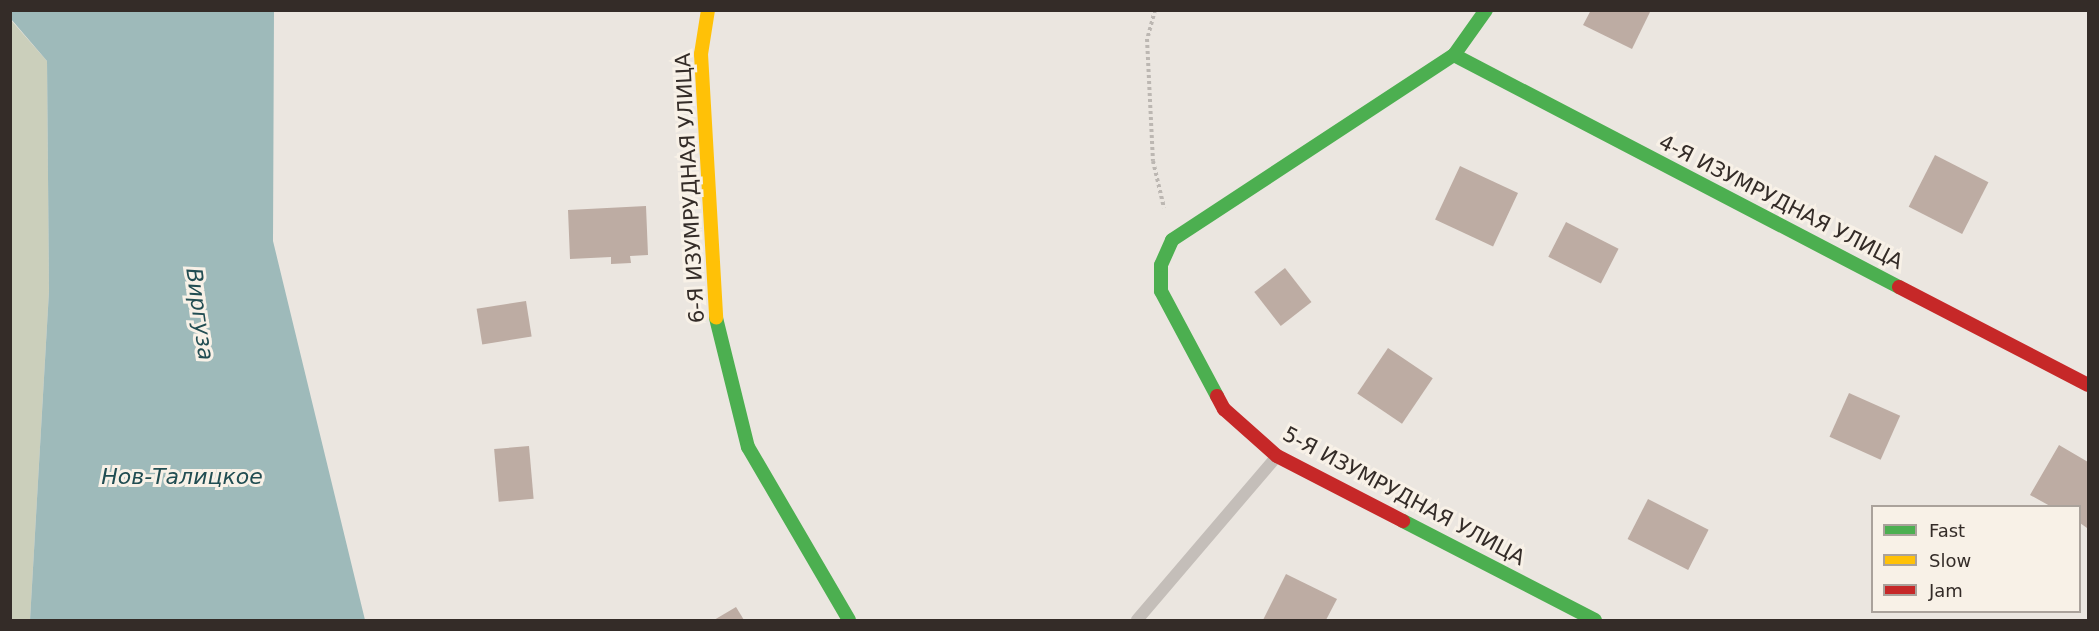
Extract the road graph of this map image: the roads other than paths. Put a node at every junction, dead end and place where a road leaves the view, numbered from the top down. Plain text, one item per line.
1 (708, 10) edge
2 (1486, 10) edge
3 (1454, 55) junction
4 (2088, 385) edge
5 (1277, 456) junction
6 (849, 621) edge
7 (1137, 621) edge
8 (1595, 621) edge

1 - 6 street, 6-Я ИЗУМРУДНАЯ УЛИЦА
2 - 3 street
3 - 4 street, 4-Я ИЗУМРУДНАЯ УЛИЦА
3 - 5 street, 5-Я ИЗУМРУДНАЯ УЛИЦА
5 - 7 lane
5 - 8 street, 5-Я ИЗУМРУДНАЯ УЛИЦА

